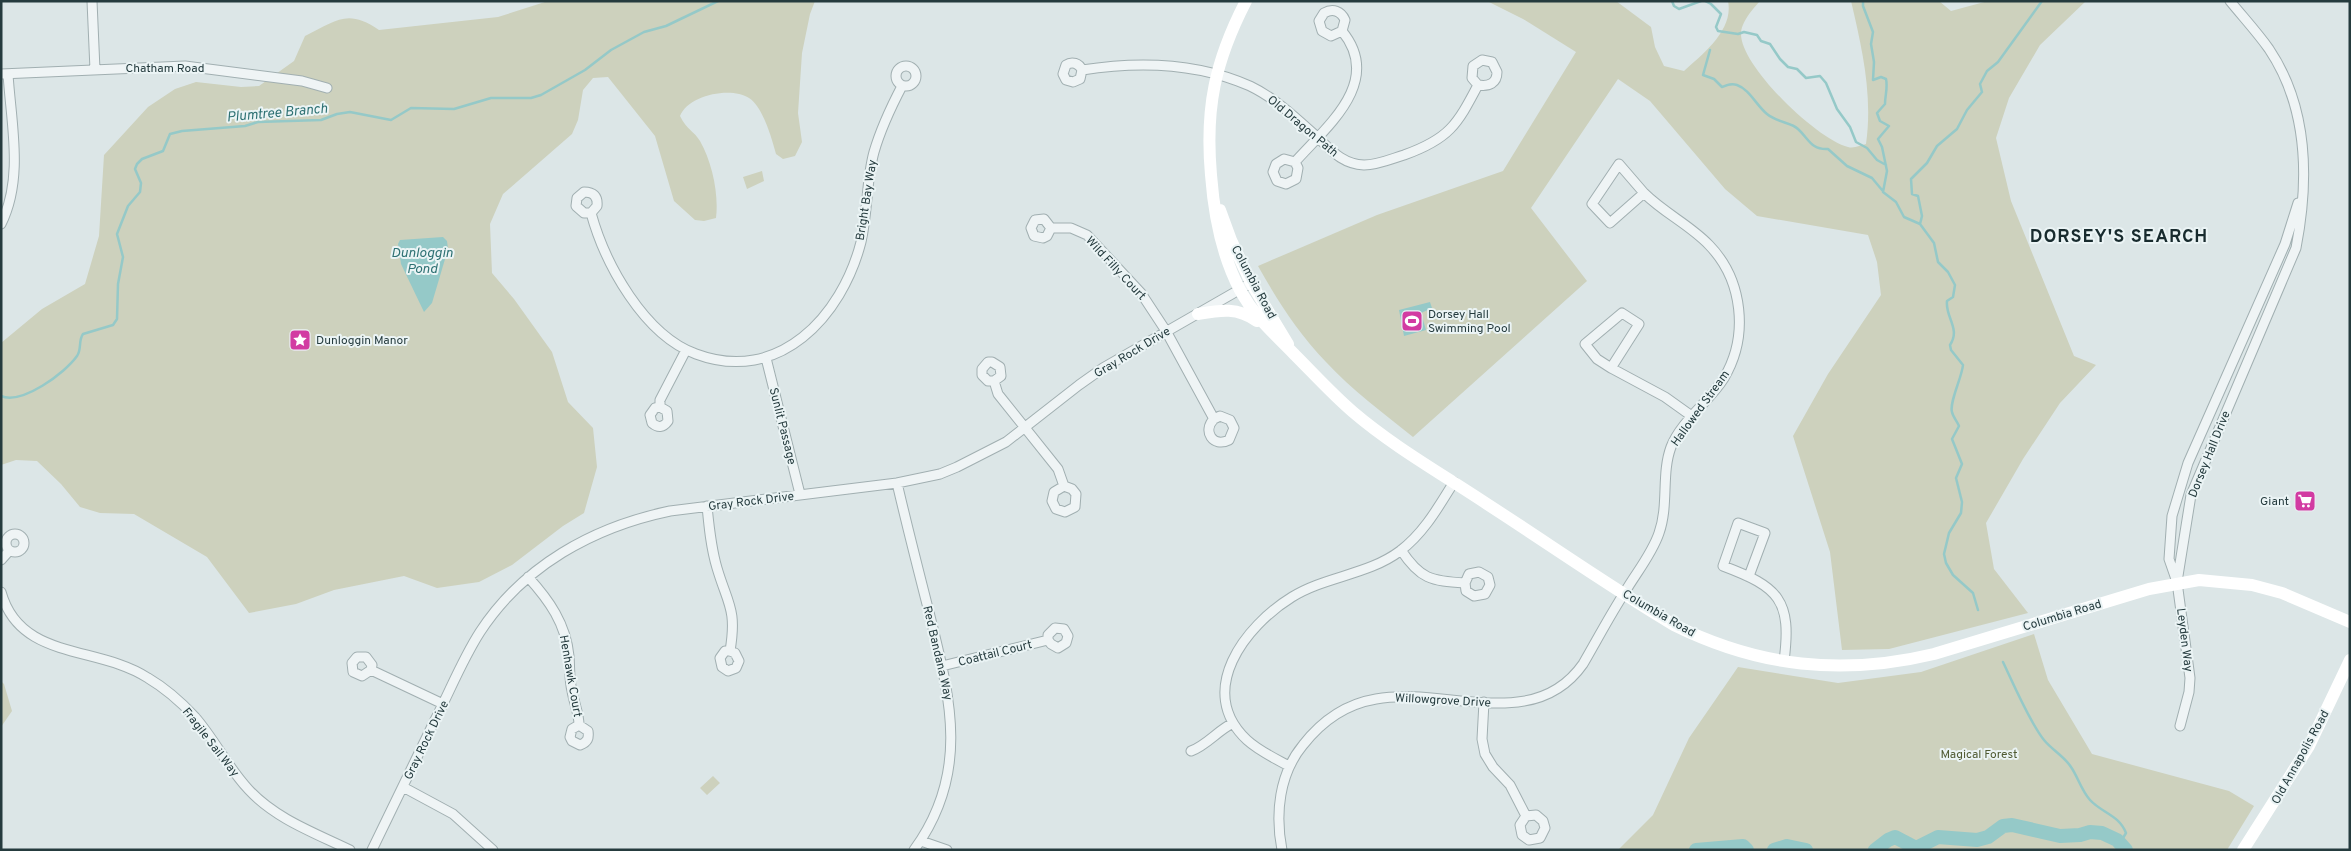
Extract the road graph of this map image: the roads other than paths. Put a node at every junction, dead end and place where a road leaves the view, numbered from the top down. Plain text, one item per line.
1 (92, 1) edge
2 (1246, 1) edge
3 (2230, 1) edge
4 (1342, 31) dead end
5 (95, 70) junction
6 (1082, 70) dead end
7 (5, 74) edge
8 (1217, 74) junction
9 (1478, 85) dead end
10 (902, 86) dead end
11 (327, 88) dead end
12 (1317, 137) junction
13 (1295, 162) dead end
14 (2304, 174) junction
15 (1644, 194) junction
16 (590, 213) dead end
17 (1, 224) edge
18 (1051, 228) dead end
19 (1246, 286) junction
20 (1198, 314) junction
21 (1264, 326) junction
22 (1166, 331) junction
23 (686, 350) junction
24 (1293, 353) junction
25 (766, 358) junction
26 (1611, 368) junction
27 (994, 381) dead end
28 (660, 407) dead end
29 (1693, 417) junction
30 (1214, 419) dead end
31 (1026, 427) junction
32 (1454, 482) junction
33 (897, 483) junction
34 (1064, 486) dead end
35 (800, 494) junction
36 (707, 506) junction
37 (1401, 550) junction
38 (9, 551) dead end
39 (1, 560) edge
40 (1749, 576) junction
41 (528, 577) junction
42 (2177, 582) junction
43 (1465, 583) dead end
44 (1, 592) edge
45 (1624, 593) junction
46 (2350, 622) edge
47 (1048, 640) dead end
48 (730, 651) dead end
49 (2350, 660) edge
50 (1784, 662) junction
51 (942, 666) junction
52 (371, 670) dead end
53 (1484, 702) junction
54 (443, 704) junction
55 (1233, 723) junction
56 (579, 725) dead end
57 (2180, 726) dead end
58 (1191, 751) dead end
59 (1289, 766) junction
60 (403, 787) junction
61 (1526, 816) dead end
62 (921, 840) junction
63 (350, 850) edge
64 (372, 850) edge
65 (493, 850) edge
66 (914, 850) edge
67 (947, 850) edge
68 (1282, 850) edge
69 (2243, 850) edge

1 - 5 street
2 - 8 street, Columbia Road
3 - 14 street, Dorsey Hall Drive
4 - 12 street
5 - 7 street, Chatham Road
5 - 11 street, Chatham Road
6 - 8 street, Old Dragon Path
7 - 17 street
8 - 12 street, Old Dragon Path
8 - 19 street, Columbia Road
9 - 12 street, Old Dragon Path
10 - 25 street, Bright Bay Way
12 - 13 street
14 - 42 street, Dorsey Hall Drive
14 - 42 street, Dorsey Hall Drive
15 - 15 street, Hallowed Stream
15 - 29 street, Hallowed Stream
16 - 23 street, Bright Bay Way
18 - 22 street, Wild Filly Court
19 - 20 street, Gray Rock Drive
19 - 21 street, Columbia Road
19 - 24 street, Columbia Road
20 - 21 street
20 - 22 street, Gray Rock Drive
21 - 24 street, Columbia Road
22 - 30 street, Wild Filly Court
22 - 31 street, Gray Rock Drive
23 - 25 street, Bright Bay Way
23 - 28 street
24 - 32 street, Columbia Road
25 - 35 street, Sunlit Passage
26 - 26 street
26 - 29 street
27 - 31 street
29 - 45 street, Hallowed Stream
31 - 33 street, Gray Rock Drive
31 - 34 street
32 - 37 street
32 - 45 street, Columbia Road
33 - 35 street, Gray Rock Drive
33 - 51 street, Red Bandana Way
35 - 36 street, Gray Rock Drive
36 - 41 street, Gray Rock Drive
36 - 48 street
37 - 43 street
37 - 55 street
38 - 39 street
40 - 40 street
40 - 50 street
41 - 54 street, Gray Rock Drive
41 - 56 street, Henhawk Court
42 - 46 street, Columbia Road
42 - 50 street, Columbia Road
42 - 57 street, Leyden Way
44 - 63 street, Fragile Sail Way
45 - 50 street, Columbia Road
45 - 53 street, Willowgrove Drive
47 - 51 street, Coattail Court
49 - 69 street, Old Annapolis Road
51 - 62 street, Red Bandana Way
52 - 54 street
53 - 59 street, Willowgrove Drive
53 - 61 street
54 - 60 street, Gray Rock Drive
55 - 58 street
55 - 59 street
59 - 68 street, Willowgrove Drive
60 - 64 street, Gray Rock Drive
60 - 65 street
62 - 66 street, Red Bandana Way
62 - 67 street

